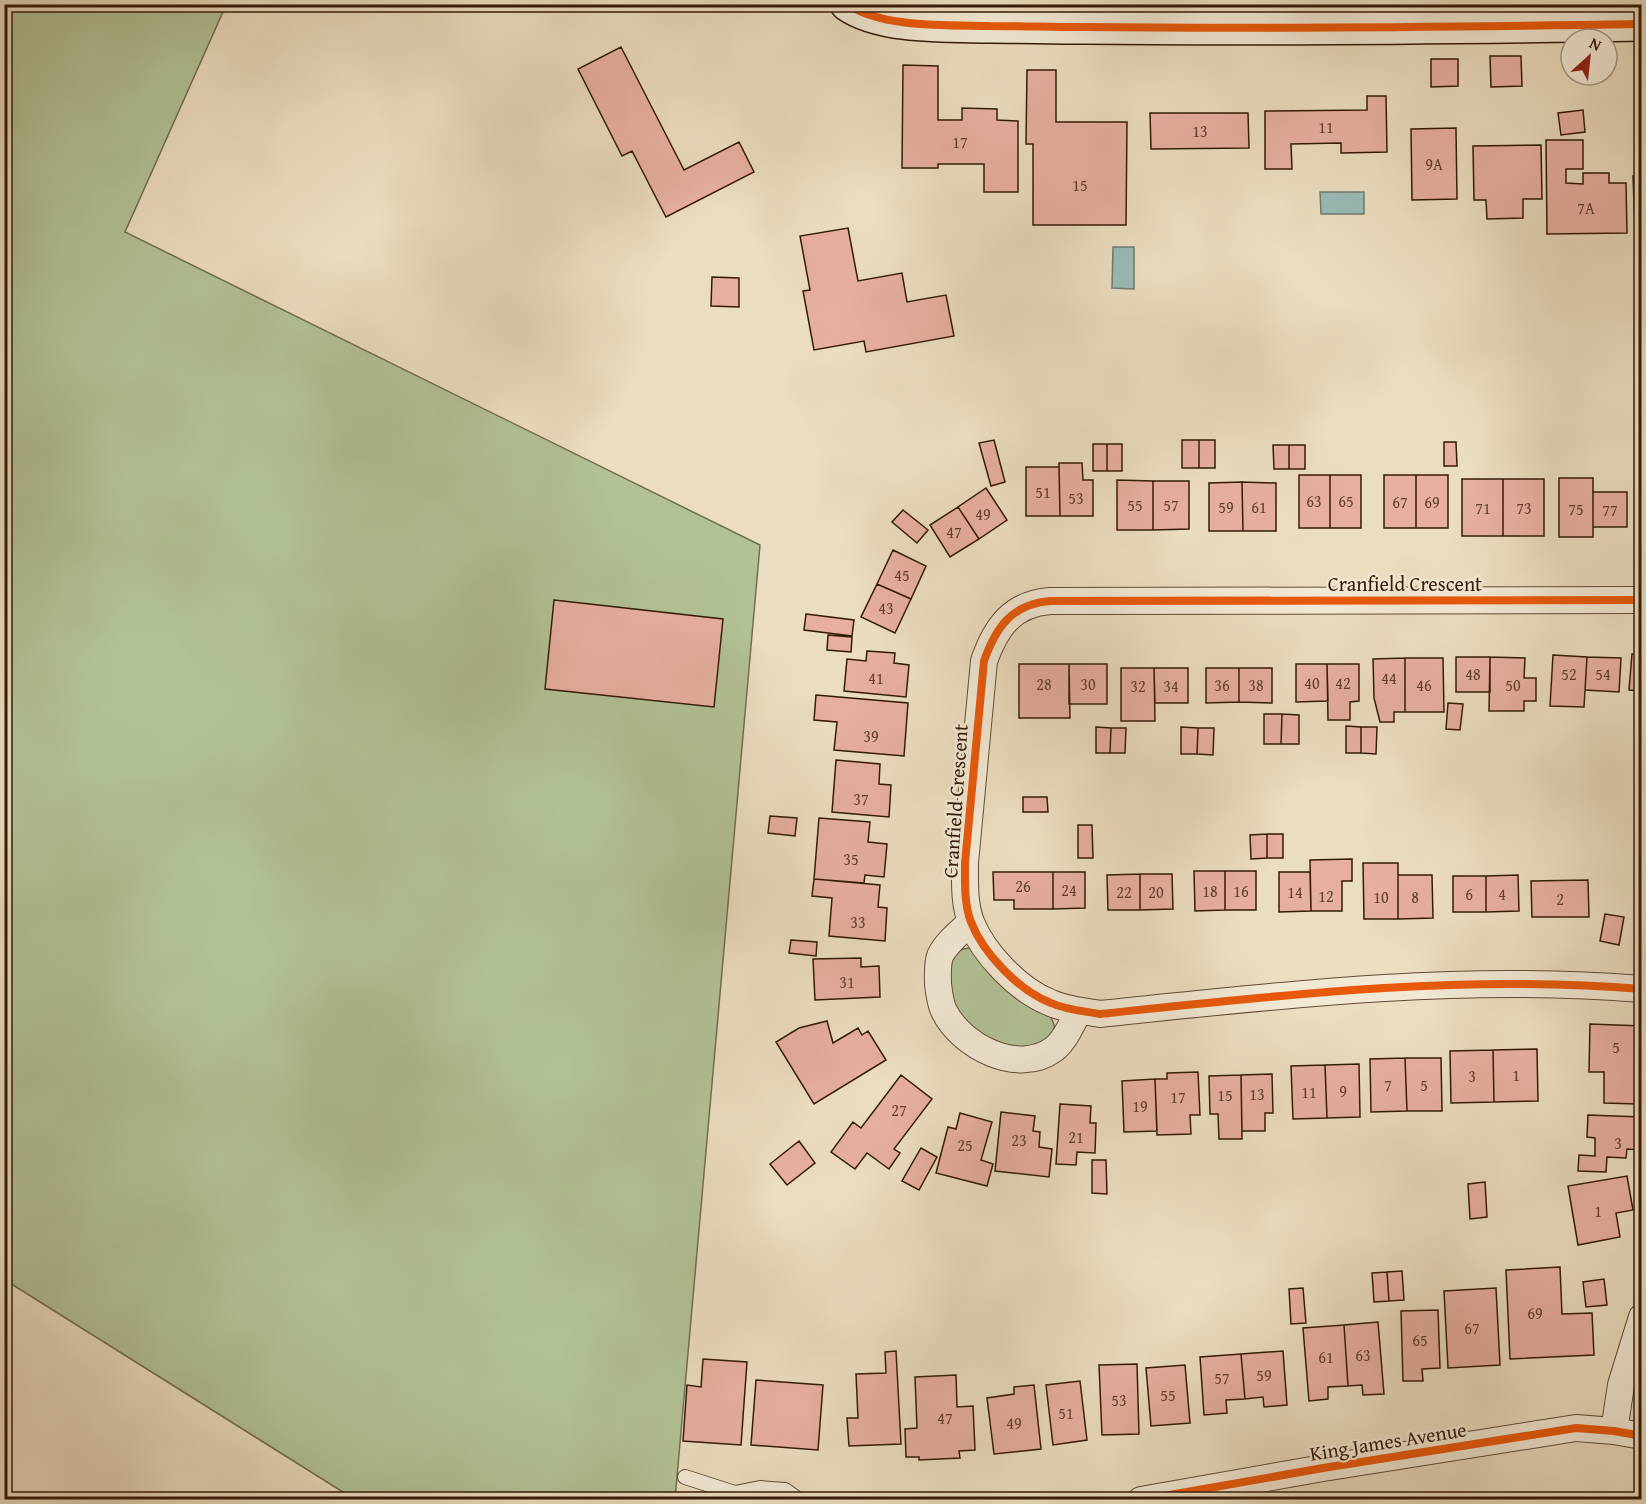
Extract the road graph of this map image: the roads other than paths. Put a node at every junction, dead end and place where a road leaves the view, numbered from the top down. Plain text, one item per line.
1 (847, 4) edge
2 (1641, 24) edge
3 (1641, 600) edge
4 (971, 922) junction
5 (1641, 989) edge
6 (1079, 1011) junction
7 (1641, 1317) edge
8 (1614, 1431) junction
9 (1641, 1436) edge
10 (685, 1477) dead end
11 (738, 1496) edge
12 (799, 1500) edge
13 (1141, 1500) edge

1 - 2 street
3 - 4 street, Cranfield Crescent
4 - 6 street, Cranfield Crescent
4 - 6 street
5 - 6 street, Cranfield Crescent
7 - 8 street
8 - 9 street, King James Avenue
8 - 13 street, King James Avenue
10 - 11 lane
11 - 12 lane

